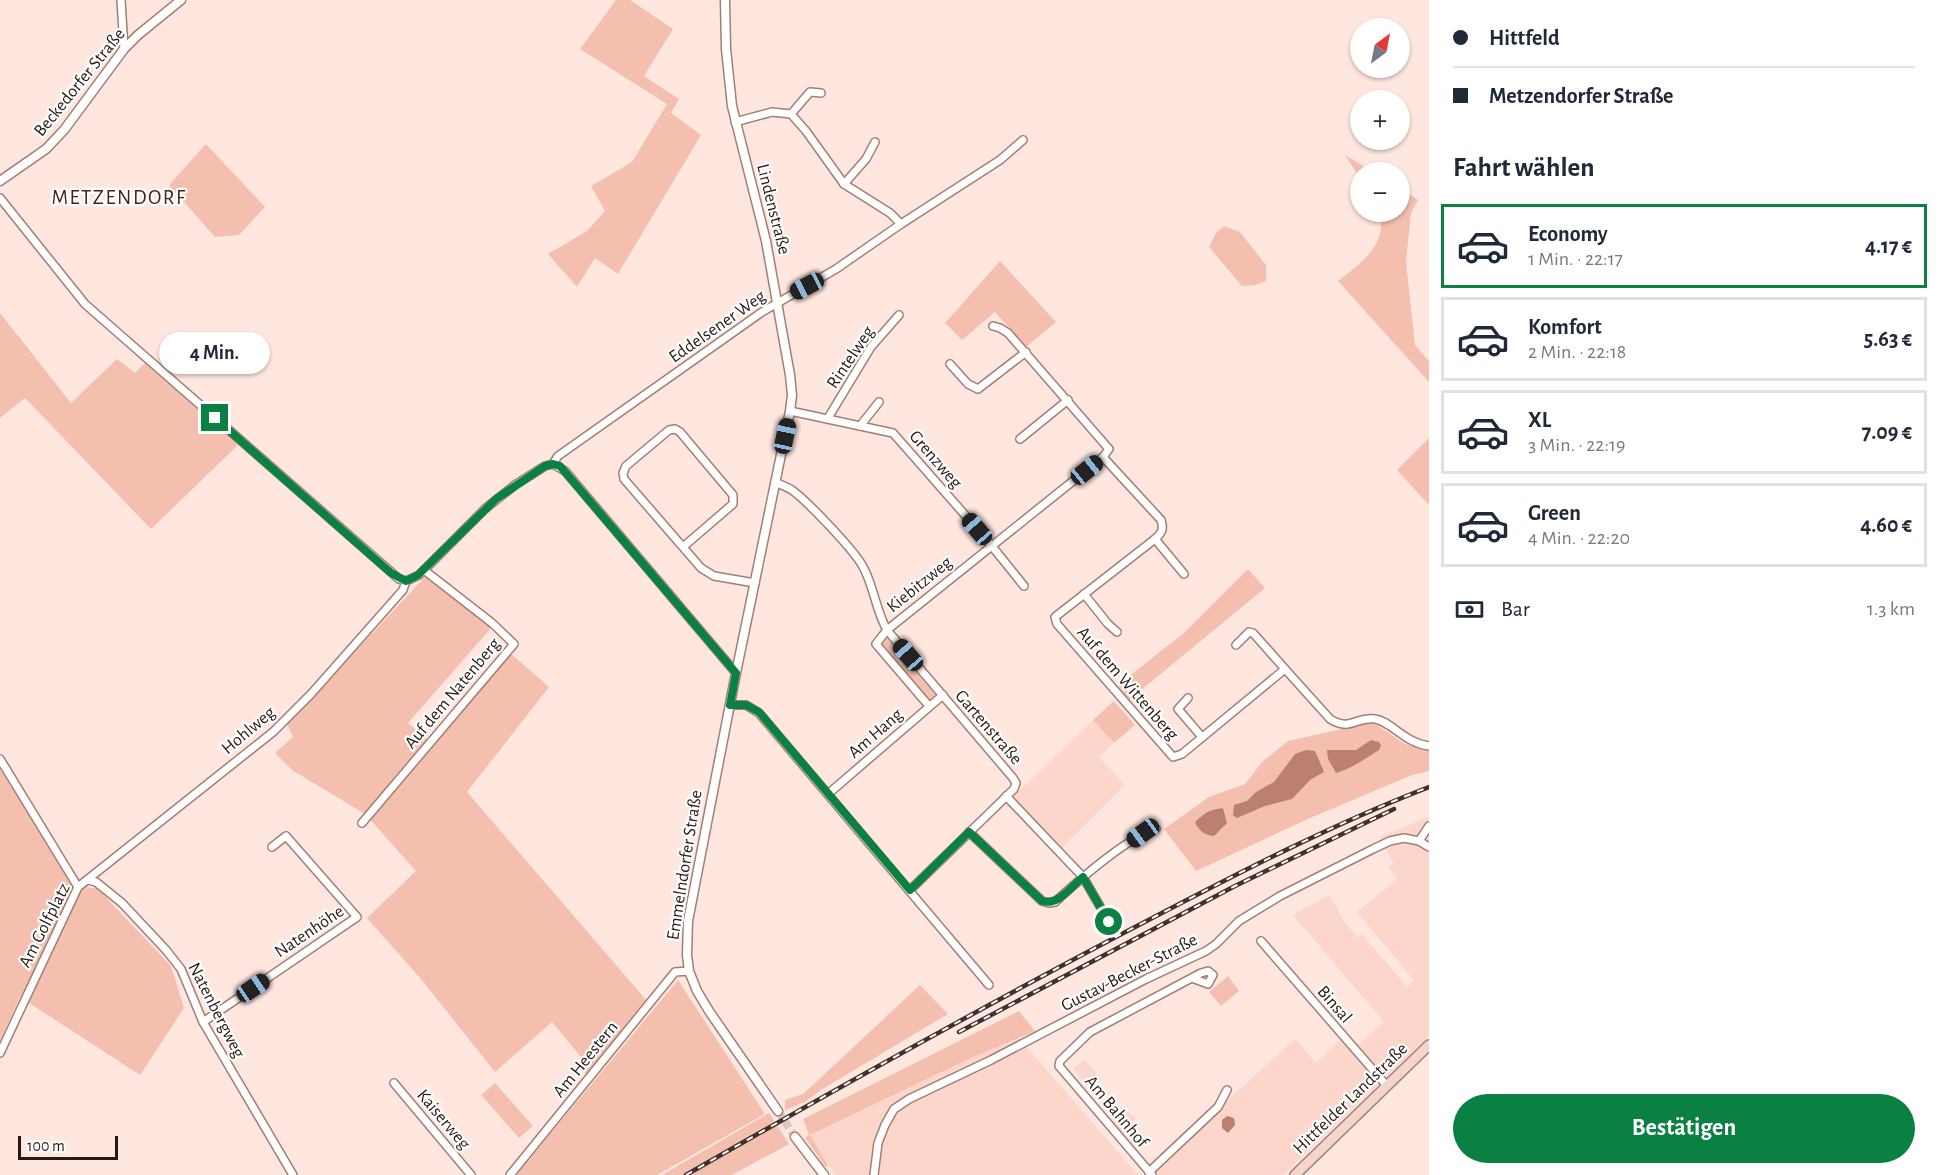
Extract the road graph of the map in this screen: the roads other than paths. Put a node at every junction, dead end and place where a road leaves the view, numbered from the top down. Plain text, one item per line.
1 (121, 0) edge
2 (181, 0) edge
3 (725, 0) edge
4 (124, 49) junction
5 (821, 93) dead end
6 (791, 114) junction
7 (735, 122) junction
8 (1023, 140) dead end
9 (875, 142) dead end
10 (0, 181) edge
11 (844, 184) junction
12 (0, 198) edge
13 (901, 224) junction
14 (777, 302) junction
15 (899, 315) dead end
16 (993, 326) dead end
17 (1026, 352) junction
18 (950, 364) dead end
19 (1068, 400) junction
20 (879, 402) dead end
21 (790, 411) junction
22 (828, 418) junction
23 (860, 426) junction
24 (1020, 439) dead end
25 (1103, 457) junction
26 (553, 464) junction
27 (775, 482) junction
28 (1155, 539) junction
29 (991, 545) junction
30 (683, 547) junction
31 (424, 570) junction
32 (1184, 574) dead end
33 (406, 581) junction
34 (755, 583) junction
35 (1024, 586) dead end
36 (1084, 594) junction
37 (887, 630) junction
38 (1117, 632) dead end
39 (1236, 645) dead end
40 (1285, 669) junction
41 (736, 673) junction
42 (942, 696) junction
43 (1188, 698) dead end
44 (730, 705) junction
45 (929, 706) junction
46 (1202, 737) junction
47 (1429, 746) edge
48 (0, 759) edge
49 (828, 794) junction
50 (1006, 796) junction
51 (362, 823) dead end
52 (1429, 826) edge
53 (1156, 829) dead end
54 (969, 832) junction
55 (1419, 841) junction
56 (272, 847) dead end
57 (1429, 847) edge
58 (1083, 877) junction
59 (88, 880) junction
60 (78, 886) junction
61 (910, 890) junction
62 (1109, 922) dead end
63 (1262, 941) dead end
64 (689, 971) junction
65 (1192, 978) dead end
66 (989, 984) dead end
67 (203, 1022) junction
68 (1429, 1045) edge
69 (0, 1053) edge
70 (394, 1083) dead end
71 (1387, 1086) junction
72 (1227, 1090) dead end
73 (778, 1111) tunnel mouth
74 (795, 1137) tunnel mouth
75 (1151, 1173) edge
76 (293, 1175) edge
77 (471, 1175) edge
78 (510, 1175) edge
79 (824, 1175) edge
80 (874, 1175) edge
81 (1295, 1175) edge

1 - 4 street
2 - 4 street, Beckedorfer Straße
3 - 7 street, Lindenstraße
4 - 10 street, Beckedorfer Straße
5 - 6 street
6 - 7 street
6 - 11 street
7 - 14 street, Lindenstraße
8 - 13 street, Eddelsener Weg
9 - 11 street
11 - 13 street
12 - 33 street
13 - 14 street, Eddelsener Weg
14 - 21 street, Lindenstraße
14 - 26 street, Eddelsener Weg
15 - 22 street, Rintelweg
16 - 17 street
17 - 18 street
17 - 19 street
19 - 24 street
19 - 25 street, Kiebitzweg
20 - 23 street
21 - 22 street, Grenzweg
21 - 27 street, Lindenstraße
22 - 23 street, Grenzweg
23 - 29 street, Grenzweg
25 - 28 street
25 - 29 street, Kiebitzweg
26 - 31 street, Eddelsener Weg
26 - 41 street
27 - 34 street, Lindenstraße
27 - 37 street, Gartenstraße
28 - 32 street
28 - 36 street, Auf dem Wittenberg
29 - 35 street, Grenzweg
29 - 37 street, Kiebitzweg
30 - 30 street
30 - 34 street
31 - 33 street, Eddelsener Weg
31 - 51 street, Auf dem Natenberg
33 - 59 street, Hohlweg
34 - 41 street, Lindenstraße
36 - 38 street
36 - 46 street, Auf dem Wittenberg
37 - 42 street, Gartenstraße
37 - 45 street, Gartenstraße
39 - 40 street
40 - 46 street, Auf dem Wittenberg
40 - 47 street
41 - 44 street, Emmelndorfer Straße
42 - 45 street, Am Hang
42 - 50 street, Gartenstraße
43 - 46 street
44 - 49 street
44 - 64 street, Emmelndorfer Straße
45 - 49 street, Am Hang
48 - 60 street
49 - 61 street
50 - 54 street
50 - 58 street
52 - 55 street
53 - 58 street
54 - 58 street
54 - 61 street
55 - 57 street
55 - 80 street, Gustav-Becker-Straße
56 - 67 street, Natenhöhe
58 - 62 street
59 - 60 street, Am Golfplatz
59 - 67 street, Natenbergweg
60 - 69 street, Am Golfplatz
61 - 66 street
63 - 71 street, Binsal
64 - 73 street, Emmelndorfer Straße
64 - 78 street, Am Heestern
65 - 75 street, Am Bahnhof
67 - 76 street, Natenbergweg
68 - 71 main road, Hittfelder Landstraße
70 - 77 street, Kaiserweg
71 - 81 main road, Hittfelder Landstraße
72 - 75 street
74 - 79 street

